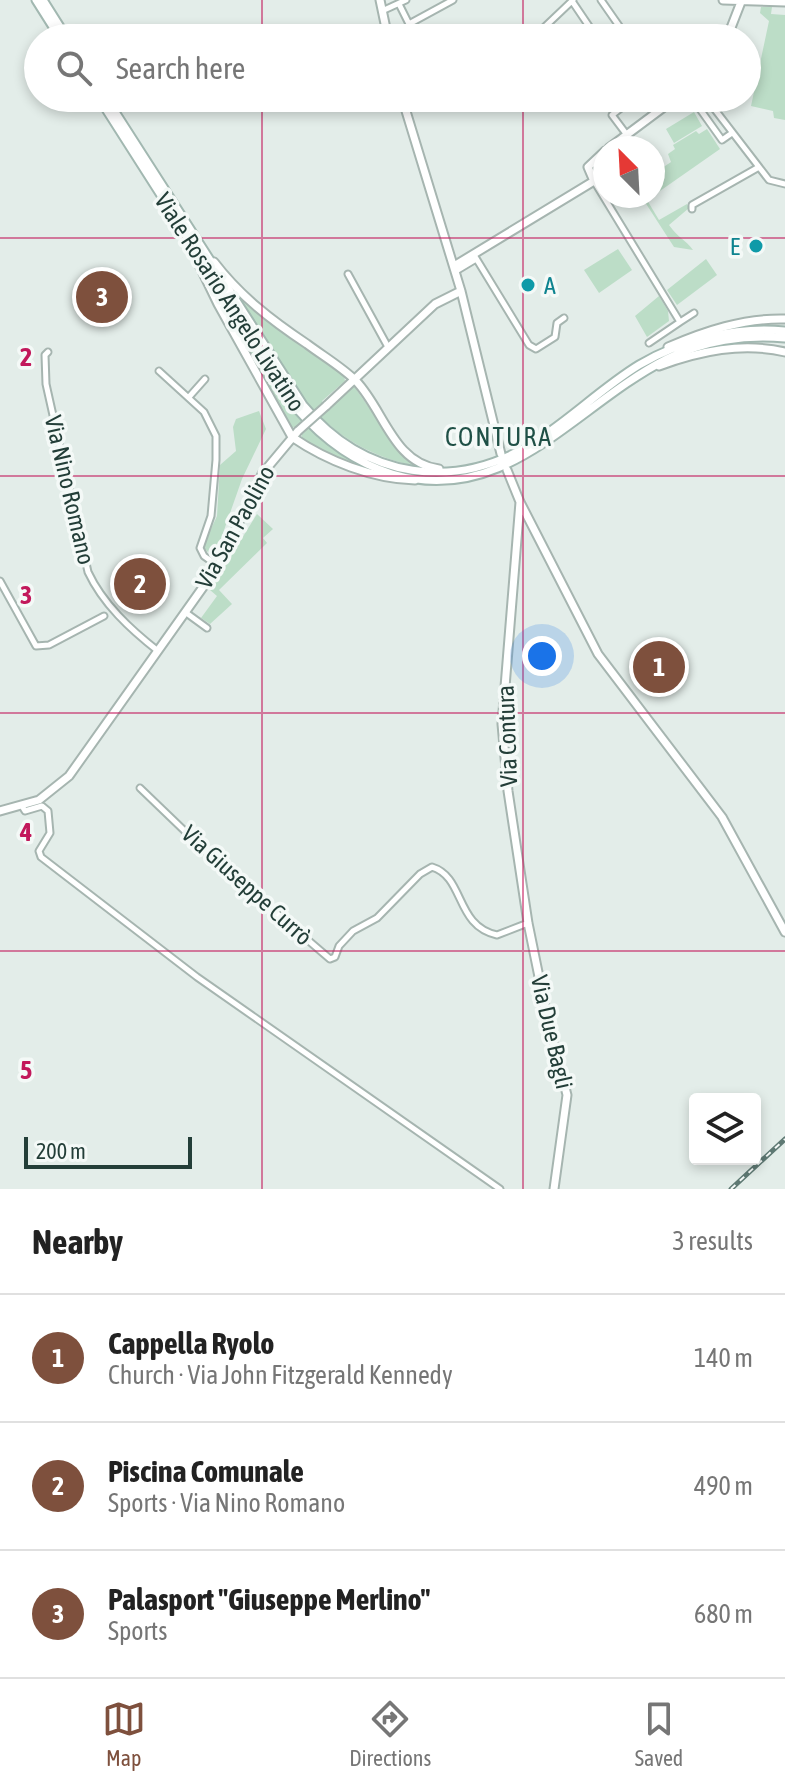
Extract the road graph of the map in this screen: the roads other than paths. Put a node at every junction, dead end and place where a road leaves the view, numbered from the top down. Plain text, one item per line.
1 (36, 0) edge
2 (43, 0) edge
3 (380, 0) edge
4 (406, 0) edge
5 (453, 0) edge
6 (601, 0) edge
7 (723, 0) edge
8 (573, 1) edge
9 (741, 2) edge
10 (785, 2) edge
11 (399, 4) junction
12 (382, 11) junction
13 (51, 24) edge
14 (58, 24) edge
15 (385, 24) edge
16 (548, 24) edge
17 (588, 24) edge
18 (618, 24) edge
19 (732, 24) edge
20 (108, 112) edge
21 (114, 112) edge
22 (406, 112) edge
23 (616, 112) edge
24 (657, 112) edge
25 (702, 112) edge
26 (716, 112) edge
27 (732, 133) junction
28 (627, 135) joint
29 (759, 167) junction
30 (593, 182) edge
31 (785, 184) edge
32 (610, 208) edge
33 (692, 209) dead end
34 (183, 226) junction
35 (475, 257) junction
36 (455, 269) junction
37 (348, 274) dead end
38 (461, 291) junction
39 (694, 313) dead end
40 (564, 318) dead end
41 (785, 319) edge
42 (680, 322) junction
43 (785, 331) edge
44 (785, 338) edge
45 (649, 343) dead end
46 (388, 347) junction
47 (48, 352) dead end
48 (785, 352) edge
49 (644, 367) junction
50 (159, 371) dead end
51 (205, 379) dead end
52 (354, 379) junction
53 (189, 397) junction
54 (295, 434) junction
55 (501, 454) dead end
56 (507, 470) dead end
57 (461, 471) junction
58 (422, 481) junction
59 (520, 502) junction
60 (218, 566) junction
61 (0, 581) edge
62 (185, 612) junction
63 (104, 616) dead end
64 (207, 628) dead end
65 (158, 651) junction
66 (140, 788) dead end
67 (22, 806) junction
68 (0, 811) edge
69 (528, 923) junction
70 (785, 932) edge
71 (500, 1189) edge
72 (554, 1189) edge

1 - 13 street
2 - 14 street
3 - 12 street
4 - 11 street
5 - 11 street
6 - 18 street
7 - 9 street
8 - 16 street
8 - 17 street
9 - 10 street
9 - 19 street
11 - 12 street
12 - 15 street
20 - 34 street, Viale Rosario Angelo Livatino
21 - 34 street, Viale Rosario Angelo Livatino
22 - 36 street
23 - 28 street
24 - 28 street
25 - 27 street
26 - 27 street
27 - 29 street
29 - 31 street
29 - 33 street
30 - 35 street
32 - 42 street
34 - 52 street
34 - 54 street
34 - 57 street, Viale Rosario Angelo Livatino
34 - 58 street, Viale Rosario Angelo Livatino
35 - 36 street
35 - 40 street
36 - 38 street
37 - 46 street
38 - 46 street, Via San Paolino
38 - 55 street
39 - 42 street
41 - 49 street
42 - 45 street
43 - 49 street, Viale Rosario Angelo Livatino
44 - 49 street, Viale Rosario Angelo Livatino
46 - 52 street, Via San Paolino
47 - 65 street, Via Nino Romano
48 - 49 street
49 - 57 street, Viale Rosario Angelo Livatino
49 - 58 street, Viale Rosario Angelo Livatino
50 - 53 street
51 - 53 street
52 - 54 street, Via San Paolino, bridge
52 - 57 street
53 - 60 street
54 - 58 street
54 - 60 street, Via San Paolino
56 - 59 street
59 - 69 street, Via Contura
59 - 70 street
60 - 62 street, Via San Paolino
61 - 63 street
62 - 64 street
62 - 65 street, Via San Paolino
65 - 67 street, Via San Paolino
66 - 69 street, Via Giuseppe Currò
67 - 68 street, Via San Paolino
67 - 71 street
69 - 72 street, Via Due Bagli

